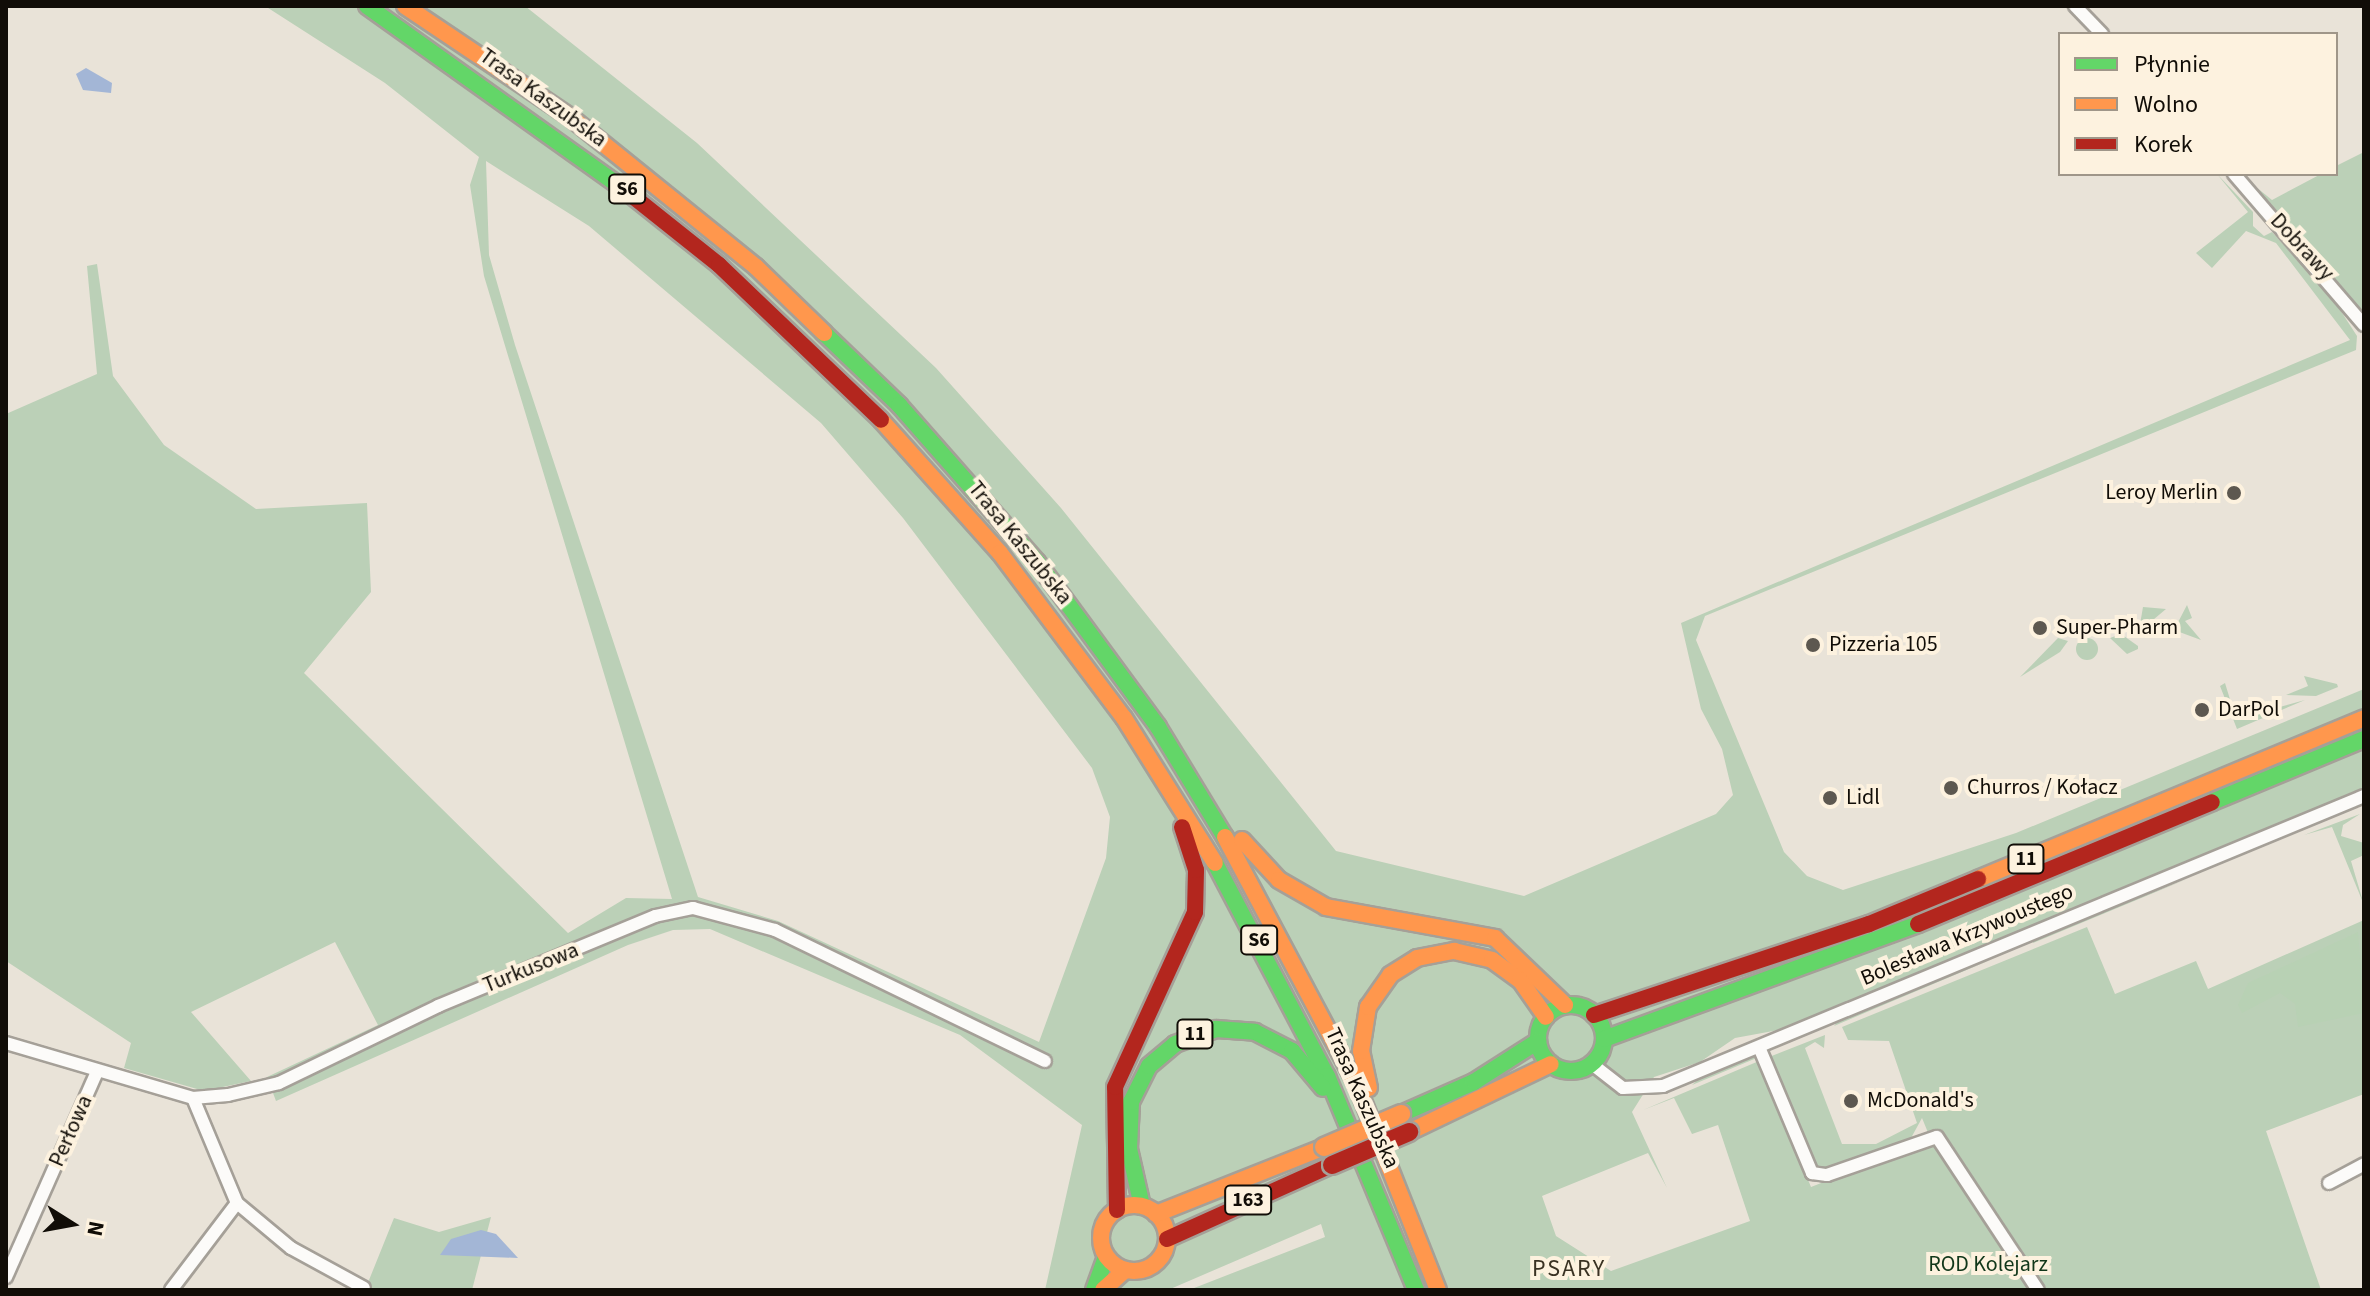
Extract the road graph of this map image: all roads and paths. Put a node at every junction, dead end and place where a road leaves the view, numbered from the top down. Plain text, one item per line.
1 (367, 6) edge
2 (405, 6) edge
3 (2075, 6) edge
4 (2100, 32) edge
5 (2236, 176) edge
6 (2364, 325) edge
7 (2364, 718) edge
8 (2364, 739) edge
9 (1150, 757) junction
10 (1193, 781) junction
11 (2364, 796) edge
12 (1565, 1005) junction
13 (1594, 1015) junction
14 (1546, 1017) junction
15 (1604, 1039) junction
16 (1538, 1041) junction
17 (6, 1043) edge
18 (1759, 1047) junction
19 (1045, 1061) dead end
20 (1551, 1064) junction
21 (1592, 1064) junction
22 (97, 1072) junction
23 (193, 1098) junction
24 (1352, 1131) junction
25 (1383, 1146) junction
26 (2364, 1164) edge
27 (2329, 1183) dead end
28 (237, 1203) junction
29 (1117, 1210) junction
30 (1149, 1210) junction
31 (1167, 1239) junction
32 (1106, 1257) junction
33 (1125, 1270) junction
34 (6, 1277) edge
35 (364, 1288) dead end
36 (171, 1290) edge
37 (1094, 1290) edge
38 (1103, 1290) edge
39 (1416, 1290) edge
40 (1438, 1290) edge
41 (2038, 1290) edge

1 - 9 main road, Trasa Kaszubska / S6
2 - 10 main road, Trasa Kaszubska / S6
3 - 4 street
5 - 6 street, Dobrawy
7 - 13 main road, 11
8 - 15 main road, 11
9 - 24 main road, Trasa Kaszubska / S6
9 - 29 main road
10 - 12 main road
10 - 25 main road, Trasa Kaszubska / S6
11 - 18 street, Bolesława Krzywoustego
12 - 13 main road
12 - 14 main road
13 - 15 main road
14 - 16 main road
14 - 25 main road
15 - 21 main road
16 - 20 main road
16 - 30 main road, bridge
17 - 22 street, Turkusowa
18 - 21 street, Bolesława Krzywoustego
18 - 41 street
19 - 23 street, Turkusowa
20 - 21 main road
20 - 31 main road, 163, bridge
22 - 23 street, Turkusowa
22 - 34 street, Perłowa
23 - 28 street
24 - 30 main road, 11
24 - 39 main road, Trasa Kaszubska / S6
25 - 40 main road, Trasa Kaszubska / S6
26 - 27 street
28 - 35 street
28 - 36 street
29 - 30 main road
29 - 32 main road
30 - 31 main road
31 - 33 main road, 163
32 - 33 main road
32 - 37 main road
33 - 38 main road, 163

